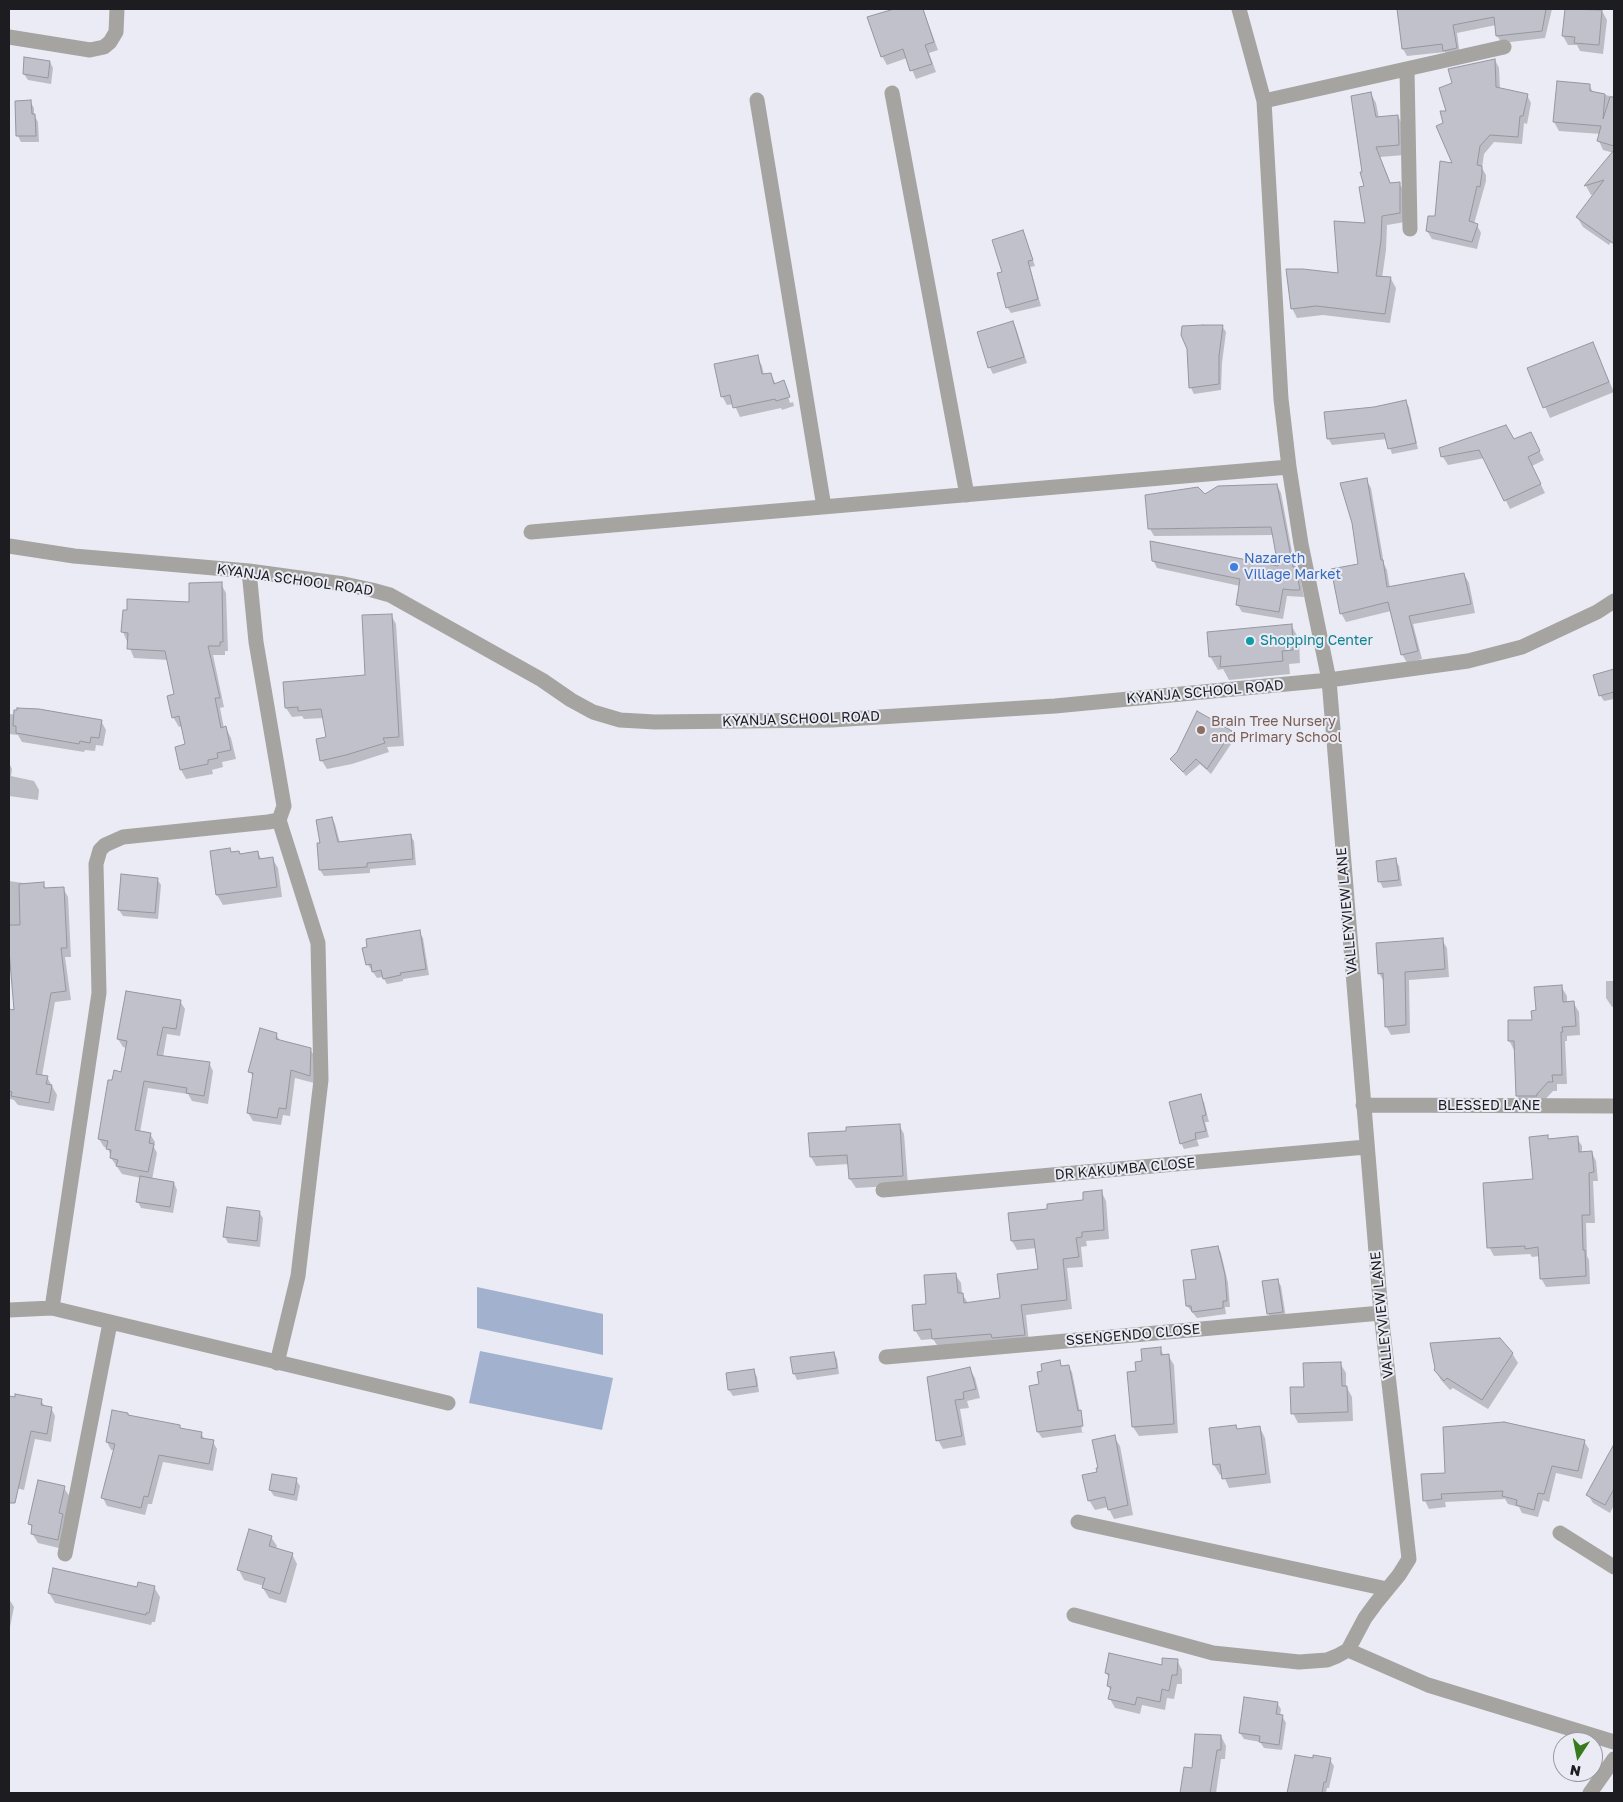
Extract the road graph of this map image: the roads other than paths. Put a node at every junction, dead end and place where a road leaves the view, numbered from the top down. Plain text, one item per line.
1 (117, 9) edge
2 (1239, 9) edge
3 (9, 37) edge
4 (1504, 47) dead end
5 (1407, 69) junction
6 (892, 93) dead end
7 (757, 100) dead end
8 (1264, 101) junction
9 (1410, 228) dead end
10 (1289, 467) junction
11 (967, 495) junction
12 (824, 507) junction
13 (531, 532) dead end
14 (9, 546) edge
15 (249, 572) junction
16 (1614, 601) edge
17 (1329, 680) junction
18 (279, 820) junction
19 (1363, 1105) junction
20 (1614, 1106) edge
21 (1366, 1147) junction
22 (883, 1190) dead end
23 (52, 1308) junction
24 (9, 1310) edge
25 (1381, 1313) junction
26 (110, 1323) junction
27 (886, 1357) dead end
28 (277, 1363) junction
29 (448, 1403) dead end
30 (1078, 1522) dead end
31 (1560, 1533) dead end
32 (65, 1554) dead end
33 (1614, 1567) edge
34 (1387, 1589) junction
35 (1074, 1615) dead end
36 (1348, 1650) junction
37 (1614, 1742) edge
38 (1614, 1759) edge
39 (1590, 1793) edge

1 - 3 street
2 - 8 street, VALLEYVIEW LANE
4 - 5 street
5 - 8 street
5 - 9 street
6 - 11 street
7 - 12 street
8 - 10 street, VALLEYVIEW LANE
10 - 11 street
10 - 17 street, VALLEYVIEW LANE
11 - 12 street
12 - 13 street
14 - 15 street, KYANJA SCHOOL ROAD
15 - 17 street, KYANJA SCHOOL ROAD
15 - 18 street
16 - 17 street, KYANJA SCHOOL ROAD
17 - 19 street, VALLEYVIEW LANE
18 - 23 street
18 - 28 street
19 - 20 street, BLESSED LANE
19 - 21 street, VALLEYVIEW LANE
21 - 22 street, DR KAKUMBA CLOSE
21 - 25 street, VALLEYVIEW LANE
23 - 24 street
23 - 26 street
25 - 27 street, SSENGENDO CLOSE
25 - 34 street, VALLEYVIEW LANE
26 - 28 street
26 - 32 street
28 - 29 street
30 - 34 street
31 - 33 street
34 - 36 street, VALLEYVIEW LANE
35 - 36 street
36 - 37 street
38 - 39 street

